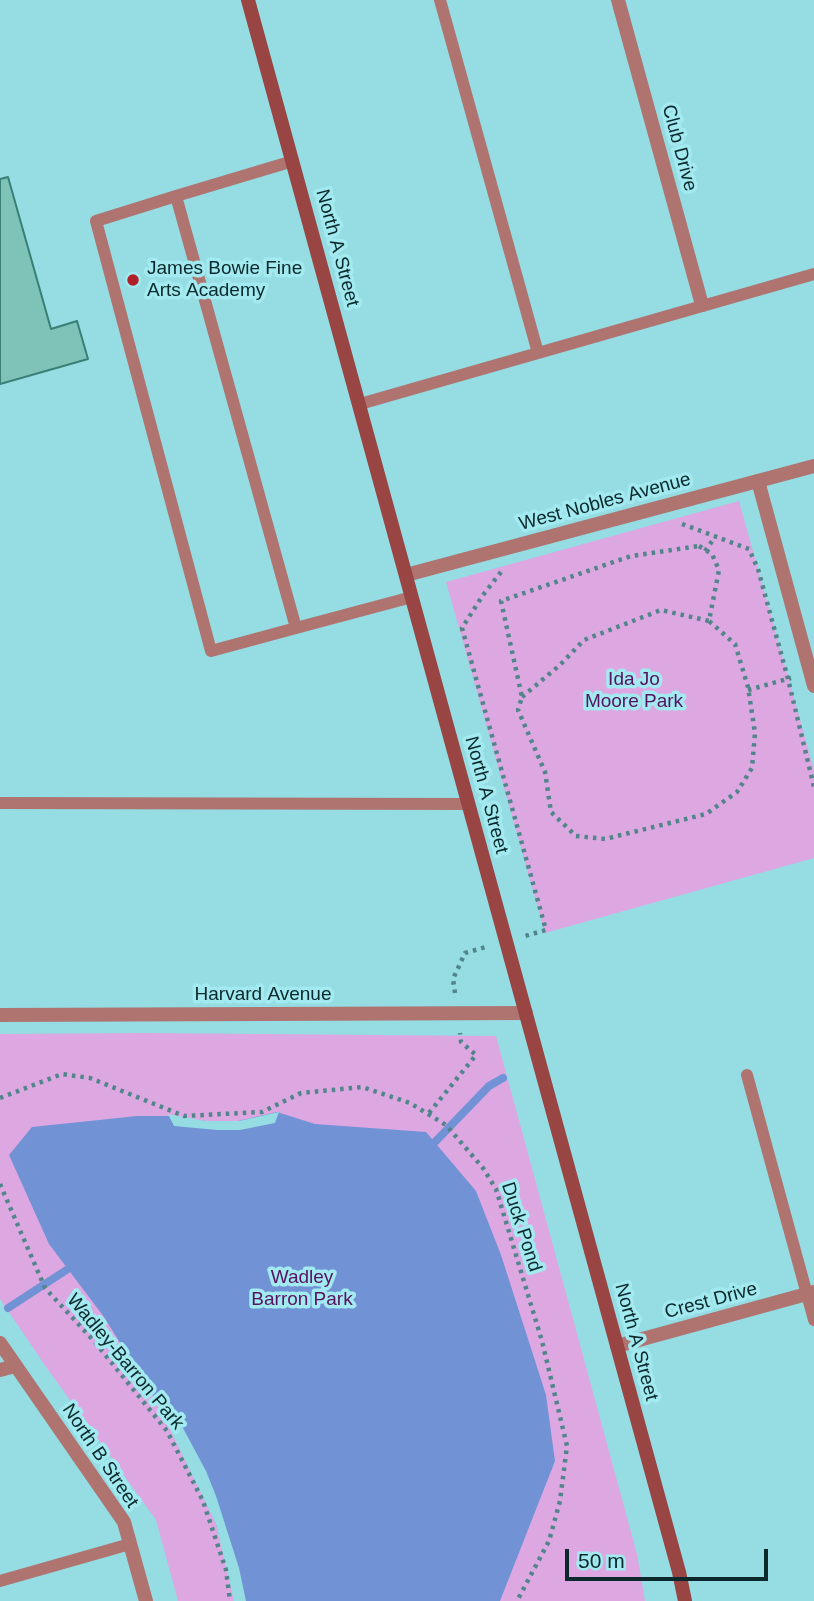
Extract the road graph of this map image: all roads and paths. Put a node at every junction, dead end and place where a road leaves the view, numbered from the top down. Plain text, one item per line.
1 (248, 0) edge
2 (440, 0) edge
3 (618, 0) edge
4 (293, 161) junction
5 (176, 196) junction
6 (814, 274) edge
7 (702, 306) junction
8 (538, 352) junction
9 (360, 404) junction
10 (814, 466) edge
11 (758, 481) junction
12 (679, 523) dead end
13 (716, 537) junction
14 (705, 551) junction
15 (509, 569) dead end
16 (406, 575) junction
17 (412, 597) junction
18 (709, 621) junction
19 (296, 628) junction
20 (788, 679) junction
21 (812, 679) edge
22 (748, 690) junction
23 (522, 696) junction
24 (814, 787) edge
25 (0, 803) edge
26 (469, 804) junction
27 (506, 941) junction
28 (458, 1013) junction
29 (526, 1013) junction
30 (0, 1014) edge
31 (747, 1075) dead end
32 (0, 1098) edge
33 (429, 1113) junction
34 (0, 1184) edge
35 (811, 1293) edge
36 (814, 1320) edge
37 (0, 1343) edge
38 (617, 1346) junction
39 (15, 1366) junction
40 (0, 1370) edge
41 (130, 1544) junction
42 (0, 1581) edge
43 (146, 1601) edge
44 (230, 1601) edge
45 (517, 1601) edge
46 (685, 1601) edge

1 - 4 main road, North A Street
2 - 8 lane
3 - 7 street, Club Drive
4 - 5 lane
4 - 9 main road, North A Street
5 - 19 lane
5 - 19 lane
6 - 7 lane
7 - 8 lane
8 - 9 lane
9 - 16 main road, North A Street
10 - 11 street, West Nobles Avenue
11 - 16 street, West Nobles Avenue
11 - 21 street
12 - 13 path
13 - 14 path
13 - 20 path
14 - 18 path
14 - 23 path
15 - 27 path
16 - 17 main road, North A Street
17 - 19 lane
17 - 26 main road, North A Street
18 - 22 path
18 - 23 path
20 - 21 path
20 - 22 path
20 - 24 path
22 - 23 path
25 - 26 lane
26 - 27 main road, North A Street
27 - 28 path
27 - 29 main road, North A Street
28 - 29 street, Harvard Avenue
28 - 30 street, Harvard Avenue
28 - 33 path
29 - 38 main road, North A Street
31 - 35 lane
32 - 33 path, Duck Pond
33 - 45 path, Duck Pond
34 - 44 path, Wadley-Barron Park
35 - 36 lane
35 - 38 street, Crest Drive
37 - 39 street, North B Street
38 - 46 main road, North A Street
39 - 40 street
39 - 41 street, North B Street
41 - 42 lane
41 - 43 street, North B Street

